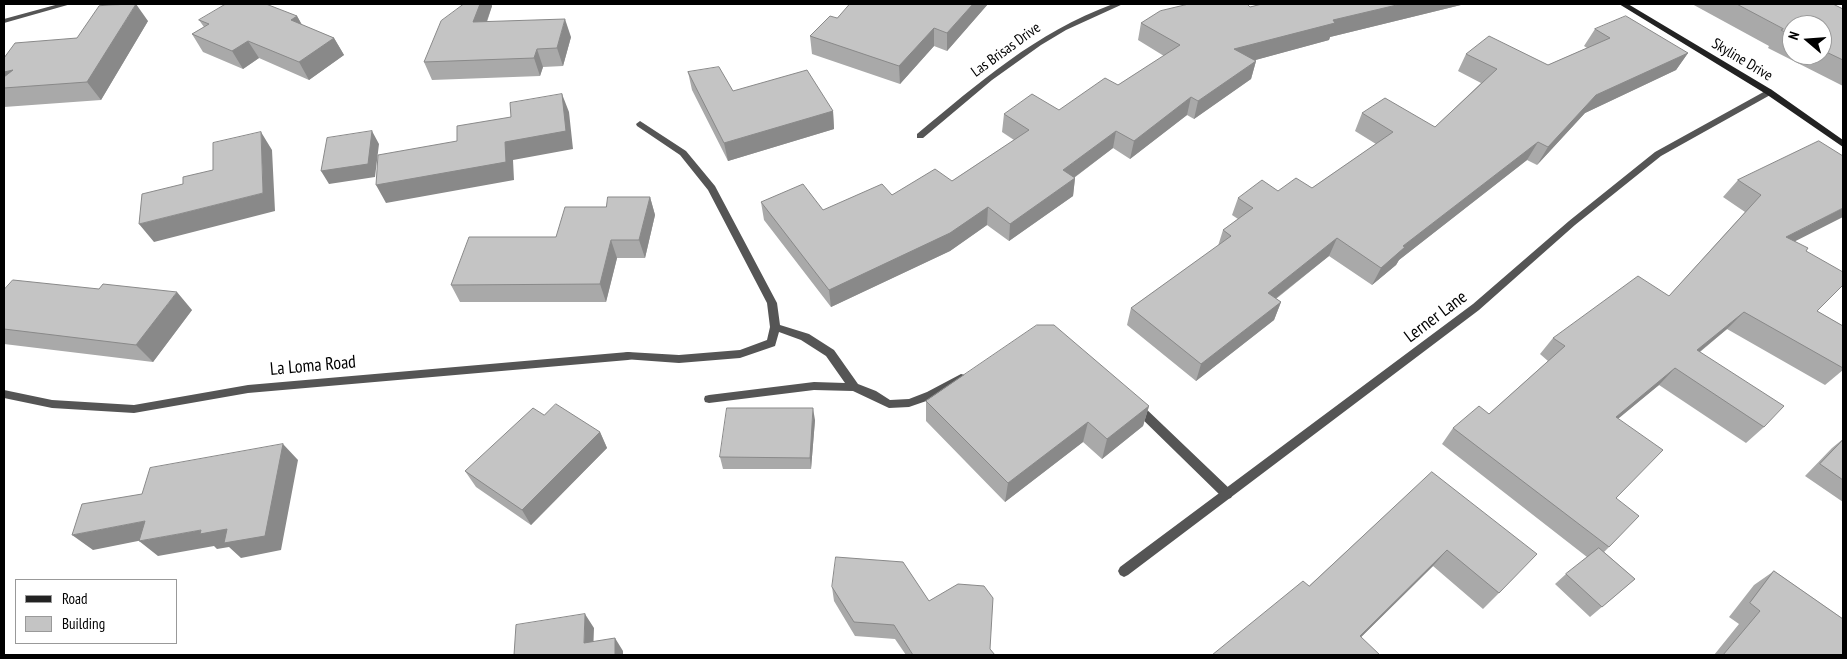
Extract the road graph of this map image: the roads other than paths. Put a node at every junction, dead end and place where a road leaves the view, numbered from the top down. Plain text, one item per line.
1 (67, 4) edge
2 (1119, 4) edge
3 (1623, 4) edge
4 (1108, 5) edge
5 (4, 21) edge
6 (1769, 92) junction
7 (640, 124) dead end
8 (920, 136) dead end
9 (1843, 144) edge
10 (775, 327) junction
11 (972, 372) edge
12 (854, 387) junction
13 (4, 394) edge
14 (709, 399) dead end
15 (1132, 402) edge
16 (1227, 494) junction
17 (1124, 571) dead end

1 - 5 street
2 - 4 street, Las Brisas Drive
3 - 6 street, Skyline Drive
4 - 8 street, Las Brisas Drive
6 - 9 street, Skyline Drive
6 - 16 street, Lerner Lane
7 - 10 street
10 - 12 street
10 - 13 street, La Loma Road
11 - 12 street
12 - 14 street
15 - 16 street
16 - 17 street, Lerner Lane

